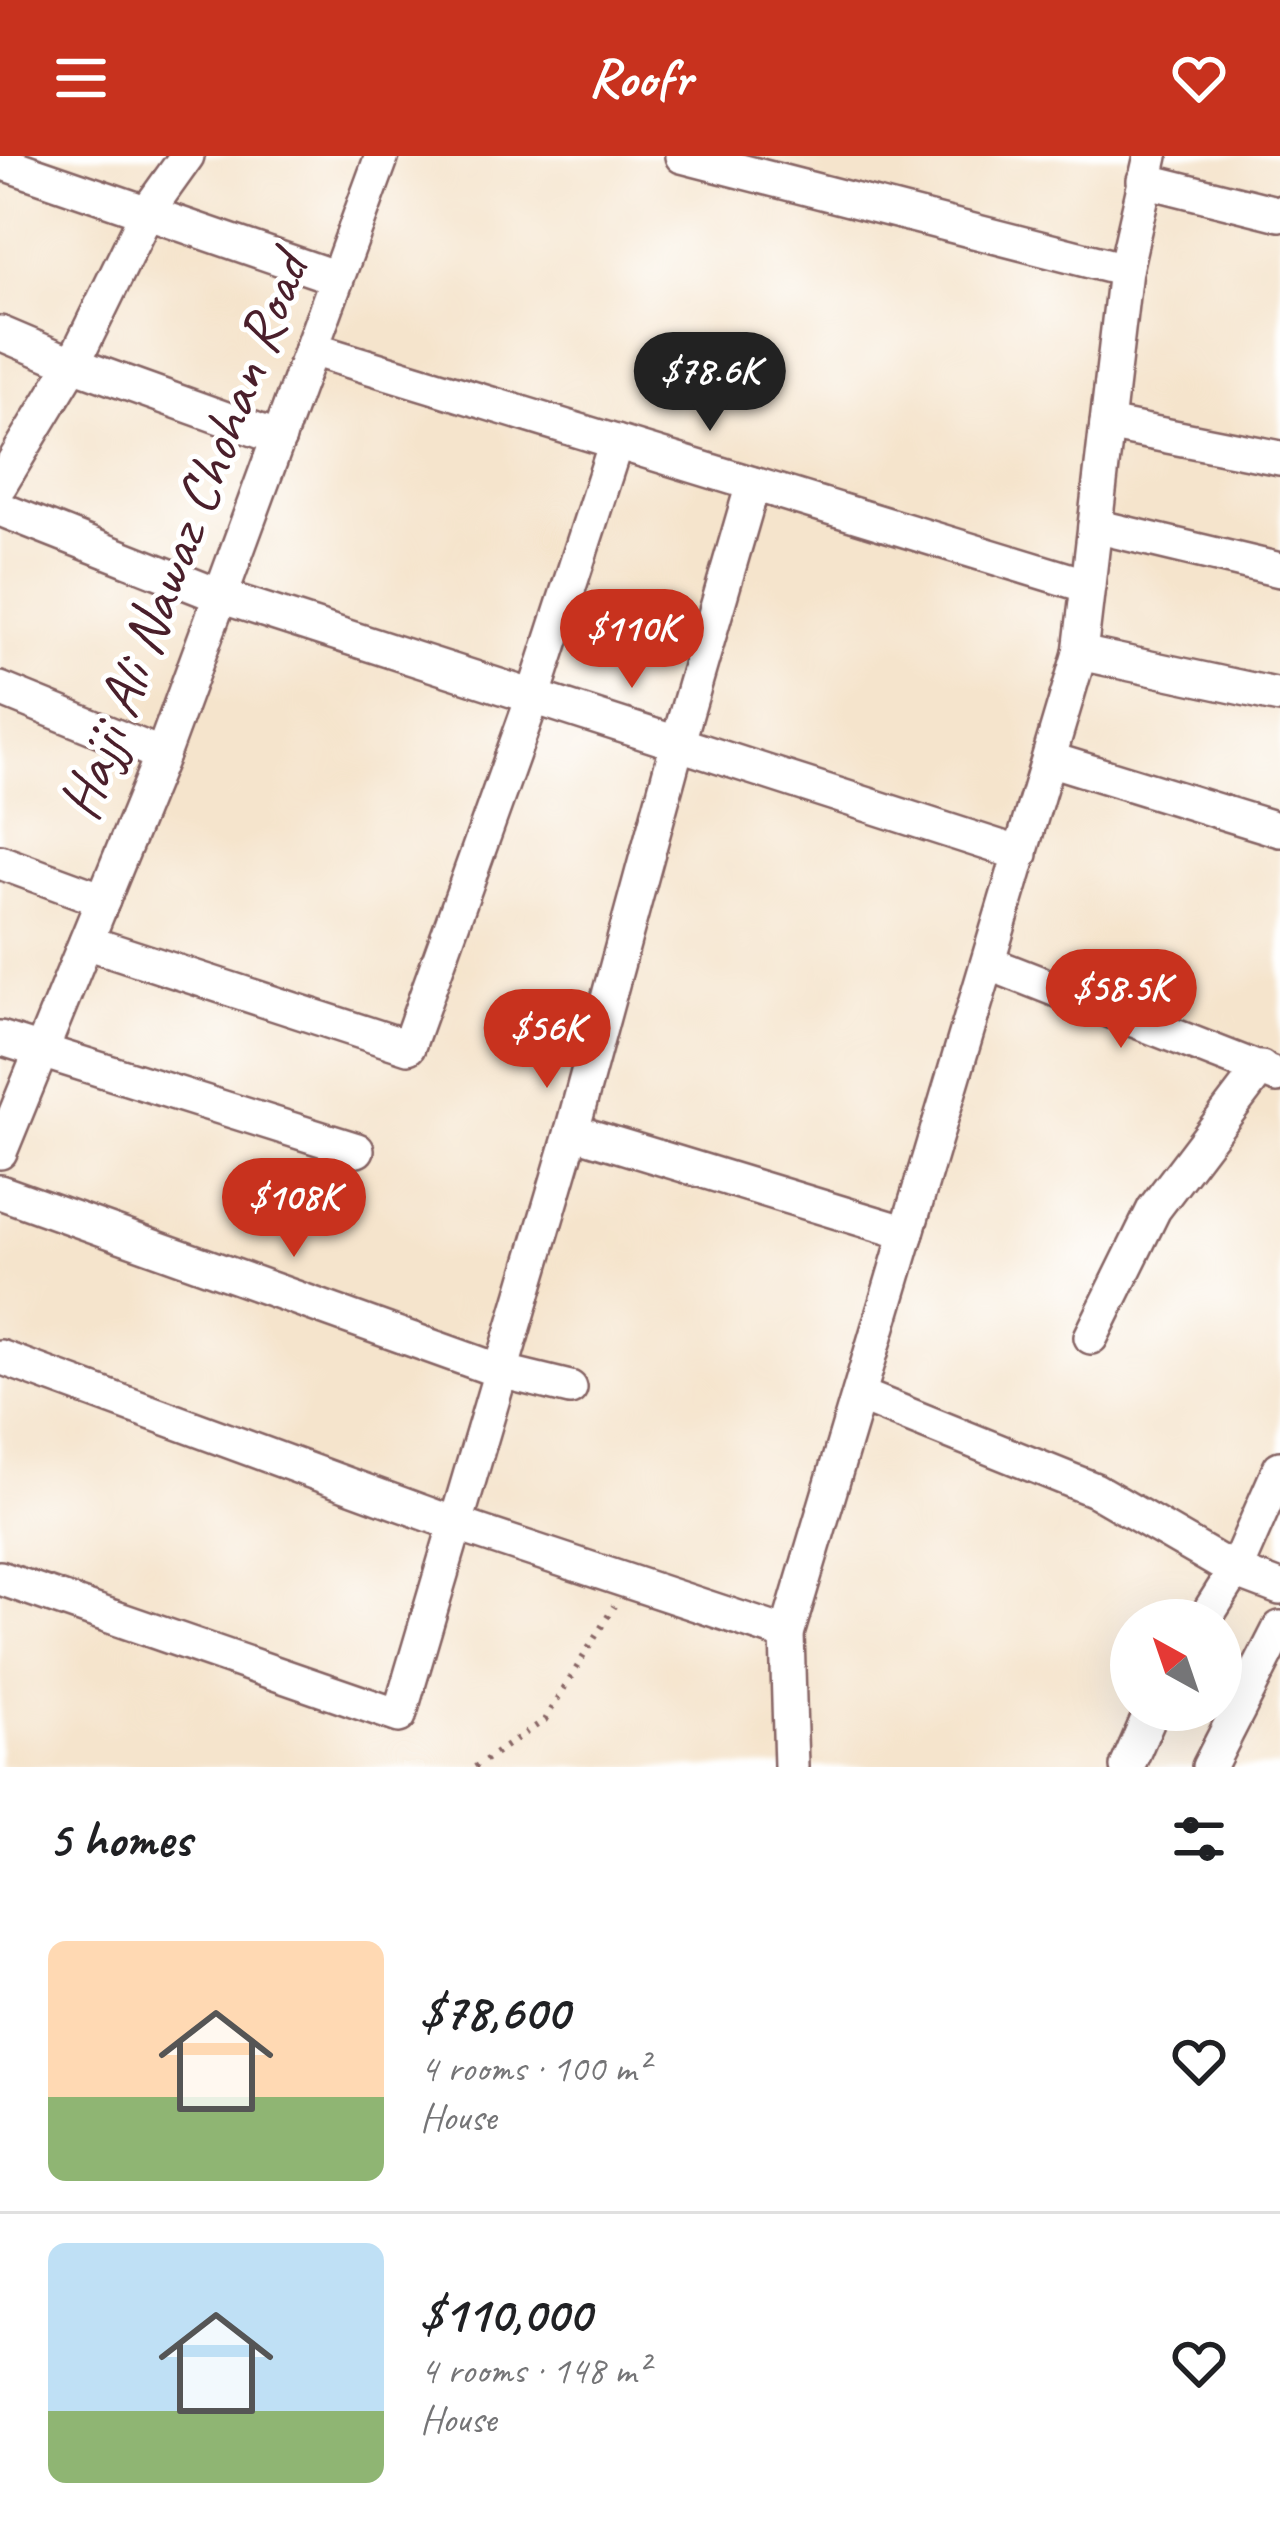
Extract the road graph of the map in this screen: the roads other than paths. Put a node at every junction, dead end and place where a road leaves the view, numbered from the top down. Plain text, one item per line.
1 (187, 156) edge
2 (382, 156) edge
3 (682, 156) edge
4 (0, 162) edge
5 (1148, 168) edge
6 (147, 212) junction
7 (1280, 214) edge
8 (1125, 270) junction
9 (337, 278) junction
10 (0, 333) edge
11 (311, 349) junction
12 (73, 364) junction
13 (1107, 424) junction
14 (279, 438) junction
15 (616, 442) junction
16 (1280, 458) edge
17 (754, 484) junction
18 (0, 485) edge
19 (0, 509) edge
20 (1095, 526) junction
21 (1280, 570) edge
22 (1088, 586) junction
23 (220, 596) junction
24 (1080, 653) junction
25 (0, 689) edge
26 (534, 695) junction
27 (1280, 696) edge
28 (678, 742) junction
29 (162, 755) junction
30 (1049, 759) junction
31 (1280, 830) edge
32 (1021, 854) junction
33 (0, 862) edge
34 (103, 900) junction
35 (86, 942) junction
36 (988, 963) junction
37 (0, 1038) edge
38 (40, 1054) junction
39 (1271, 1072) edge
40 (572, 1131) junction
41 (357, 1150) dead end
42 (0, 1152) edge
43 (0, 1192) edge
44 (908, 1233) junction
45 (1091, 1337) dead end
46 (0, 1357) edge
47 (500, 1371) junction
48 (570, 1388) dead end
49 (859, 1395) junction
50 (1280, 1468) edge
51 (454, 1524) junction
52 (1235, 1571) junction
53 (0, 1578) edge
54 (1280, 1588) edge
55 (1217, 1599) edge
56 (1280, 1628) edge
57 (787, 1634) junction
58 (1143, 1731) edge
59 (790, 1767) edge
60 (1127, 1767) edge
61 (1209, 1767) edge

1 - 6 street
2 - 9 street, Hajji Ali Nawaz Chohan Road
3 - 8 street
4 - 6 street
5 - 7 street
5 - 8 street
6 - 9 street
6 - 12 street
8 - 13 street
9 - 11 street, Hajji Ali Nawaz Chohan Road
10 - 12 street
11 - 14 street, Hajji Ali Nawaz Chohan Road
11 - 15 street
12 - 14 street
12 - 18 street
13 - 16 street
13 - 20 street
14 - 23 street, Hajji Ali Nawaz Chohan Road
15 - 17 street
15 - 26 street
17 - 22 street
17 - 28 street
19 - 23 street
20 - 21 street
20 - 22 street
22 - 24 street
23 - 26 street
23 - 29 street, Hajji Ali Nawaz Chohan Road
24 - 27 street
24 - 30 street
25 - 29 street
26 - 28 street
26 - 35 street
28 - 32 street
28 - 40 street
29 - 34 street, Hajji Ali Nawaz Chohan Road
30 - 31 street
30 - 32 street
32 - 36 street
33 - 34 street
34 - 35 street, Hajji Ali Nawaz Chohan Road
35 - 38 street, Hajji Ali Nawaz Chohan Road
36 - 39 street
36 - 44 street
37 - 38 street
38 - 41 street
38 - 42 street, Hajji Ali Nawaz Chohan Road
39 - 45 street
40 - 44 street
40 - 47 street
43 - 47 street
44 - 49 street
46 - 51 street
47 - 48 street
47 - 51 street
49 - 52 street
49 - 57 street
50 - 52 street
51 - 53 street
51 - 57 street
52 - 54 street
52 - 55 street
56 - 61 street
57 - 59 street
58 - 60 street

